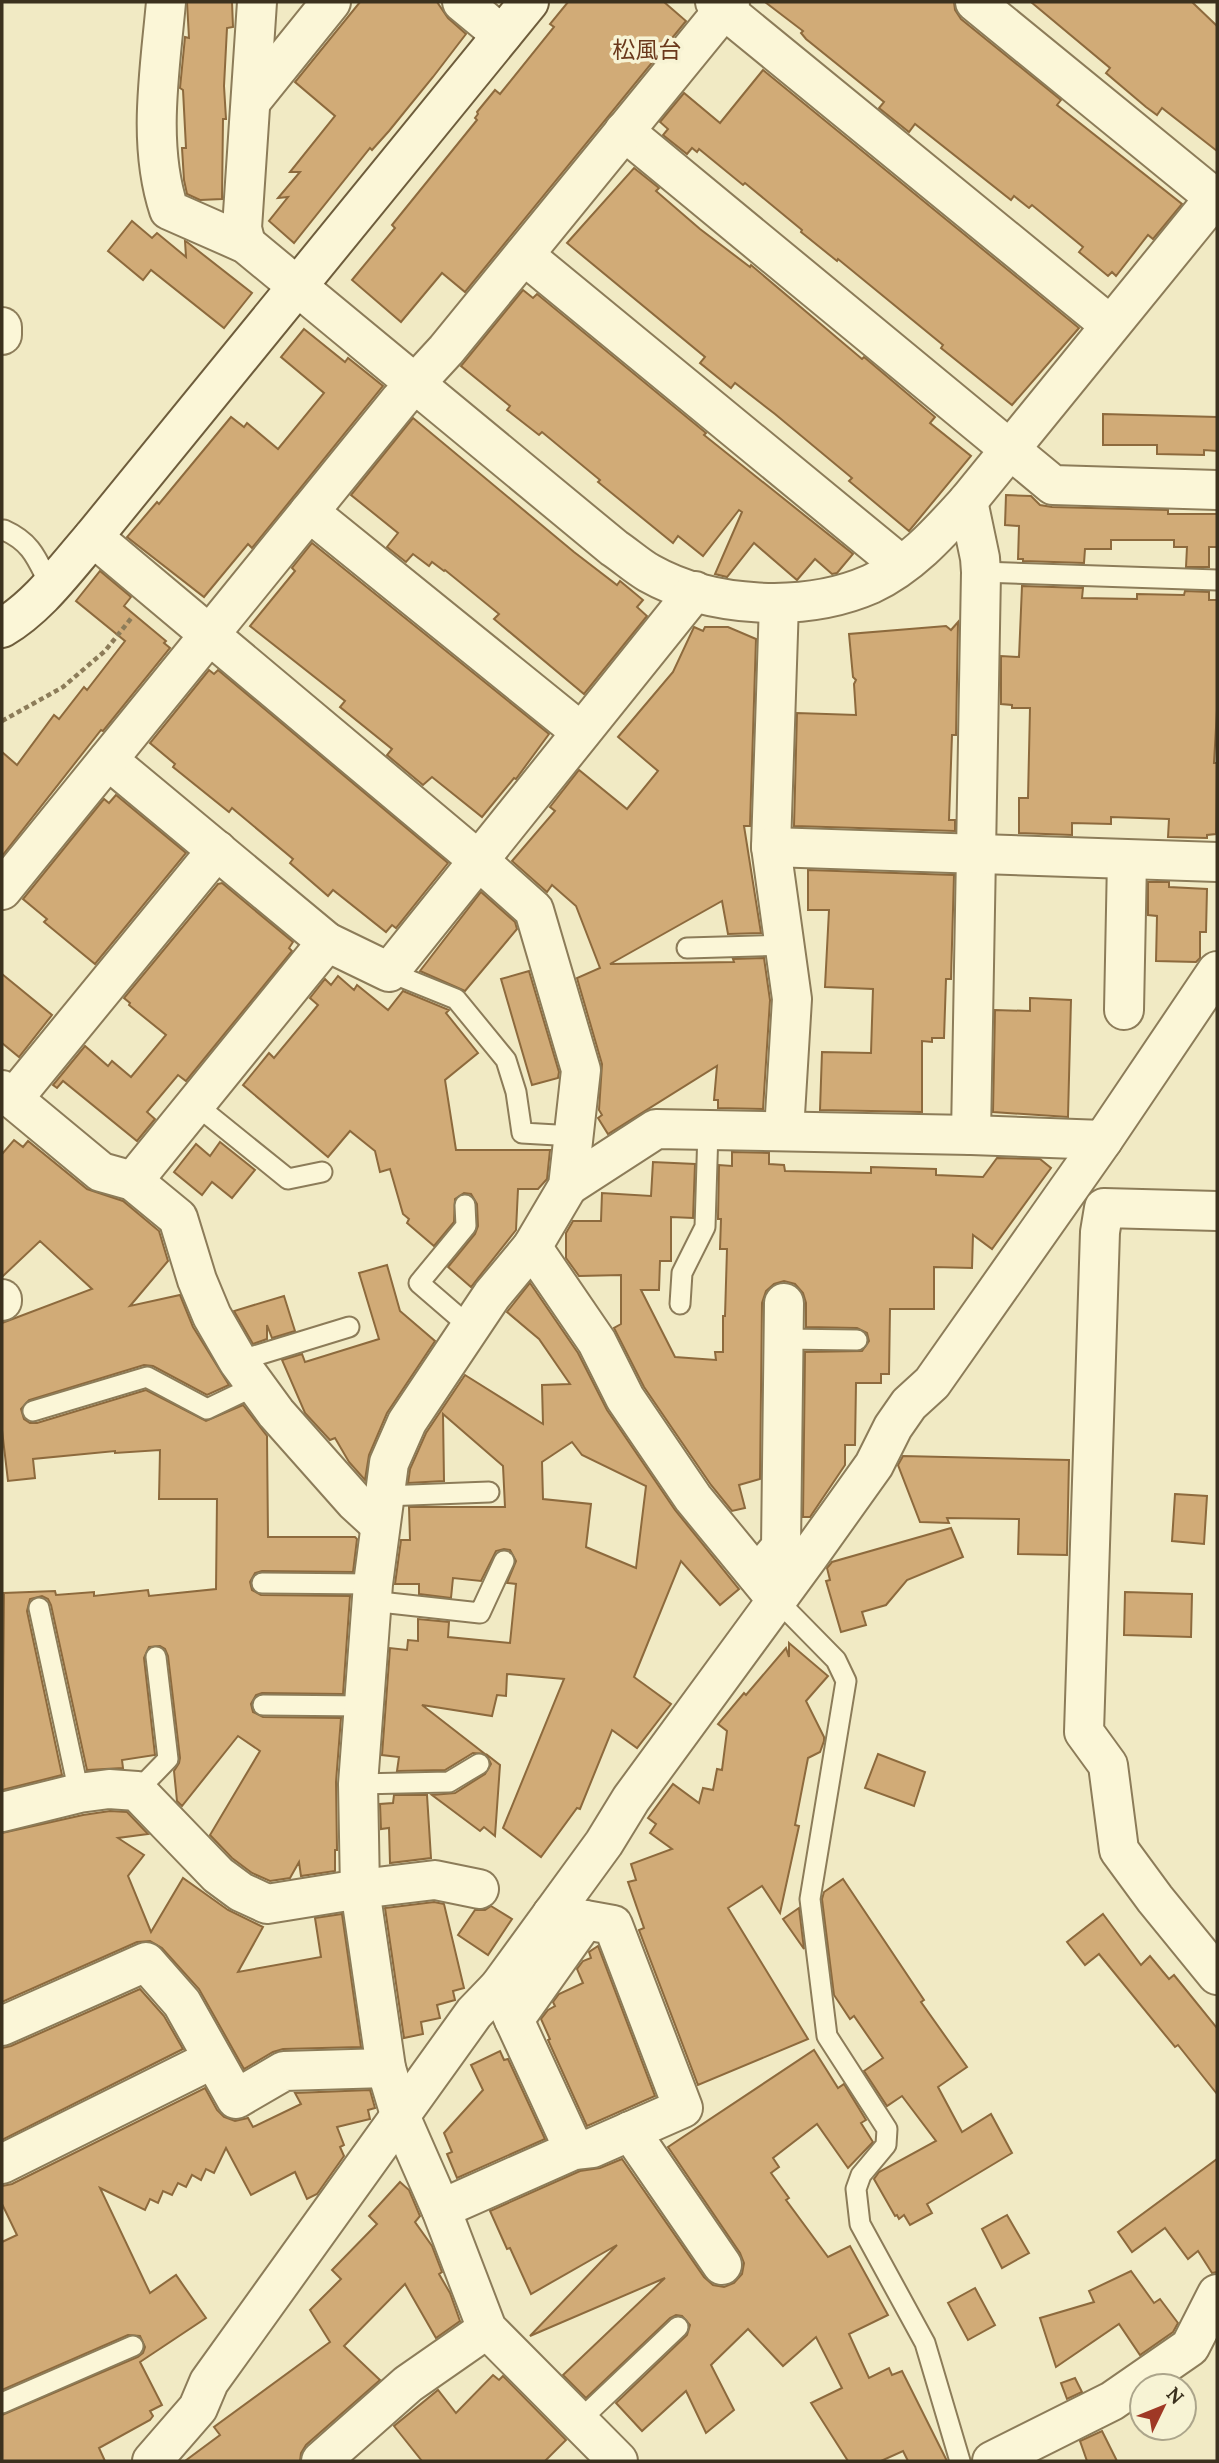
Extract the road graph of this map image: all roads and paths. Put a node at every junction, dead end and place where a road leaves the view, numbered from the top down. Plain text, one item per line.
1 (166, 2) edge
2 (257, 2) edge
3 (331, 2) edge
4 (462, 2) edge
5 (529, 2) edge
6 (975, 2) edge
7 (723, 4) edge
8 (502, 35) junction
9 (252, 100) junction
10 (624, 131) junction
11 (1216, 196) edge
12 (246, 244) junction
13 (523, 255) junction
14 (296, 287) junction
15 (1110, 326) junction
16 (2, 327) edge
17 (2, 335) edge
18 (414, 384) junction
19 (1009, 448) junction
20 (1217, 489) edge
21 (968, 501) junction
22 (309, 512) junction
23 (2, 531) edge
24 (93, 537) junction
25 (901, 565) junction
26 (981, 572) junction
27 (1217, 580) edge
28 (51, 587) junction
29 (155, 589) junction
30 (695, 592) junction
31 (779, 603) junction
32 (2, 628) edge
33 (209, 635) junction
34 (2, 721) edge
35 (581, 732) junction
36 (108, 760) junction
37 (771, 847) junction
38 (217, 850) junction
39 (976, 856) junction
40 (478, 860) junction
41 (1127, 860) junction
42 (1217, 862) edge
43 (2, 890) edge
44 (327, 942) junction
45 (785, 945) junction
46 (687, 948) dead end
47 (1217, 971) edge
48 (389, 972) junction
49 (1124, 1010) dead end
50 (195, 1104) junction
51 (10, 1106) edge
52 (708, 1130) junction
53 (784, 1131) junction
54 (971, 1135) junction
55 (574, 1136) junction
56 (1103, 1140) junction
57 (323, 1172) dead end
58 (132, 1181) junction
59 (1074, 1181) junction
60 (568, 1186) junction
61 (465, 1205) dead end
62 (1104, 1208) junction
63 (1217, 1211) edge
64 (532, 1247) junction
65 (680, 1304) dead end
66 (784, 1321) joint
67 (349, 1327) dead end
68 (470, 1327) junction
69 (857, 1340) dead end
70 (246, 1374) junction
71 (33, 1411) dead end
72 (489, 1492) dead end
73 (382, 1510) junction
74 (504, 1561) dead end
75 (262, 1583) dead end
76 (766, 1587) junction
77 (372, 1592) junction
78 (40, 1608) dead end
79 (156, 1657) dead end
80 (263, 1705) dead end
81 (364, 1706) junction
82 (479, 1764) dead end
83 (358, 1784) junction
84 (137, 1791) junction
85 (79, 1793) junction
86 (2, 1812) edge
87 (360, 1889) junction
88 (479, 1889) dead end
89 (568, 1917) junction
90 (1217, 1975) edge
91 (507, 2004) junction
92 (2, 2026) edge
93 (213, 2059) junction
94 (386, 2068) junction
95 (401, 2118) junction
96 (629, 2131) junction
97 (574, 2150) junction
98 (2, 2164) edge
99 (441, 2209) junction
100 (722, 2265) dead end
101 (1217, 2294) edge
102 (678, 2327) dead end
103 (487, 2329) junction
104 (133, 2346) dead end
105 (2, 2403) edge
106 (579, 2421) junction
107 (607, 2458) edge
108 (152, 2461) edge
109 (321, 2461) edge
110 (960, 2461) edge
111 (992, 2461) edge

1 - 12 street
2 - 9 street
3 - 9 street
4 - 8 street
5 - 8 street
6 - 11 street
7 - 10 street
7 - 15 street
8 - 14 street
9 - 12 street
10 - 13 street
10 - 19 street
11 - 15 street
12 - 14 street
13 - 18 street
13 - 25 street
14 - 18 street
14 - 24 street
15 - 19 street
16 - 17 street
18 - 22 street
18 - 30 street
19 - 20 street
19 - 21 street
21 - 25 street
21 - 26 street
22 - 33 street
22 - 35 street
23 - 28 lane
24 - 28 street
24 - 29 street
25 - 31 street
26 - 27 lane
26 - 39 street
28 - 32 street
29 - 33 street
29 - 34 path
30 - 31 street
30 - 35 street
31 - 37 street
33 - 36 street
33 - 40 street
35 - 40 street
36 - 38 street
36 - 43 street
37 - 39 street
37 - 45 street
38 - 44 street
38 - 51 street
39 - 41 street
39 - 54 street
40 - 48 street
40 - 55 street
41 - 42 street
41 - 49 street
44 - 48 street
44 - 50 street
45 - 46 lane
45 - 53 street
47 - 56 street
48 - 55 lane
50 - 57 lane
50 - 58 street
51 - 58 street
52 - 53 street
52 - 60 street
52 - 65 lane
53 - 54 street
54 - 56 street
55 - 60 street
56 - 59 street
58 - 70 street
59 - 62 street
59 - 76 street
60 - 64 street
61 - 68 lane
62 - 63 street
62 - 90 street
64 - 68 street
64 - 76 street
66 - 69 lane
66 - 76 street
67 - 70 lane
68 - 73 street
70 - 71 lane
70 - 73 street
72 - 73 lane
73 - 77 street
74 - 77 lane
75 - 77 lane
76 - 89 street
76 - 110 lane
77 - 81 street
78 - 85 lane
79 - 84 lane
80 - 81 lane
81 - 83 street
82 - 83 lane
83 - 87 street
84 - 85 street
84 - 87 street
85 - 86 street
87 - 88 street
87 - 94 street
89 - 91 street
89 - 96 street
91 - 95 street
91 - 97 street
92 - 93 street
93 - 94 street
93 - 98 street
94 - 95 street
95 - 99 street
95 - 108 street
96 - 97 street
96 - 100 street
97 - 99 street
99 - 103 street
101 - 111 street
102 - 106 lane
103 - 106 street
103 - 109 street
104 - 105 lane
106 - 107 street

